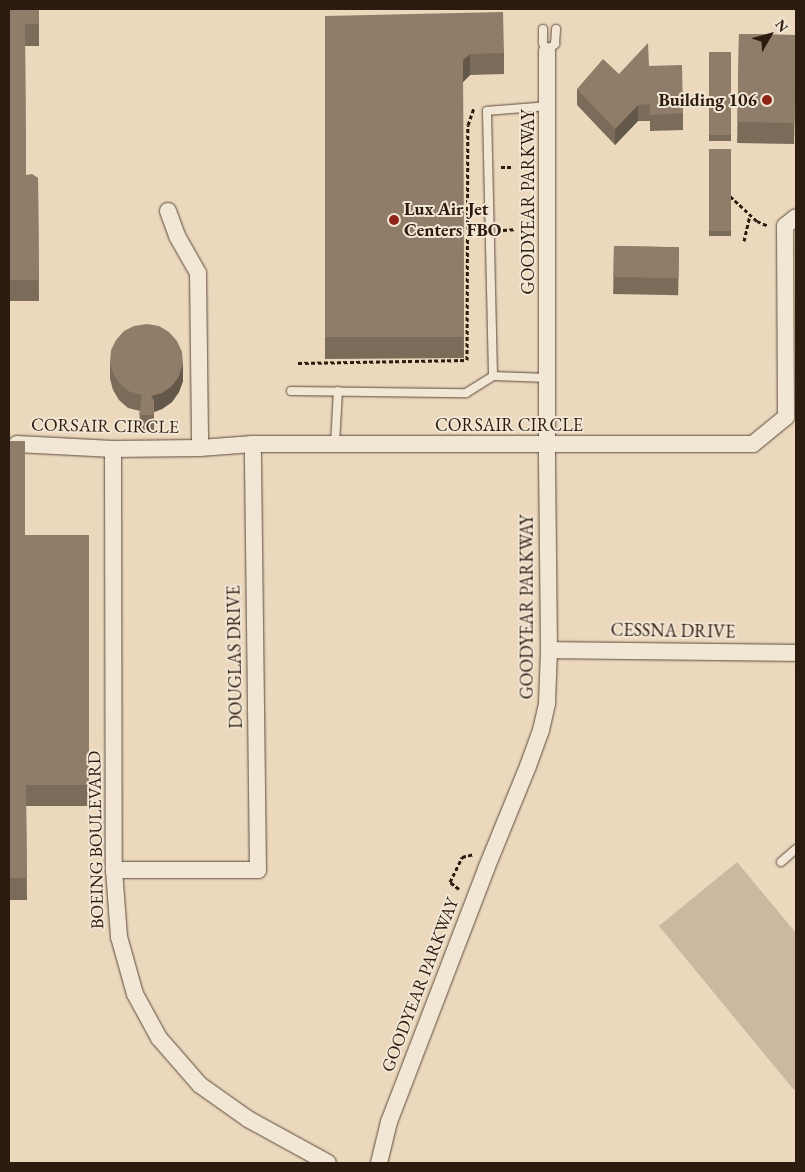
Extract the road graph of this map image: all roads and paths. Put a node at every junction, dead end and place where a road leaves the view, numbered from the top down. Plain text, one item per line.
1 (543, 29) dead end
2 (556, 29) dead end
3 (547, 51) junction
4 (478, 105) dead end
5 (548, 106) junction
6 (500, 167) dead end
7 (514, 167) dead end
8 (730, 196) edge
9 (168, 211) dead end
10 (750, 215) junction
11 (796, 216) edge
12 (773, 228) dead end
13 (744, 241) dead end
14 (791, 300) edge
15 (298, 363) dead end
16 (493, 376) junction
17 (548, 378) junction
18 (291, 391) dead end
19 (338, 391) junction
20 (17, 444) edge
21 (253, 444) junction
22 (335, 444) junction
23 (546, 444) junction
24 (200, 448) junction
25 (113, 449) junction
26 (550, 650) junction
27 (796, 652) edge
28 (796, 849) edge
29 (478, 853) dead end
30 (462, 857) dead end
31 (781, 862) dead end
32 (114, 870) junction
33 (328, 1163) edge
34 (379, 1163) edge

1 - 3 lane
2 - 3 lane
3 - 5 street, GOODYEAR PARKWAY
4 - 15 path
5 - 16 lane
5 - 17 street, GOODYEAR PARKWAY
6 - 7 path
8 - 10 path
9 - 24 street
10 - 12 path
10 - 13 path
11 - 14 street, CORSAIR CIRCLE
14 - 23 street, CORSAIR CIRCLE
16 - 17 lane
16 - 19 lane
17 - 23 street, GOODYEAR PARKWAY
18 - 19 lane
19 - 22 lane
20 - 25 street, CORSAIR CIRCLE
21 - 22 street, CORSAIR CIRCLE
21 - 24 street, CORSAIR CIRCLE
21 - 32 street, DOUGLAS DRIVE
22 - 23 street, CORSAIR CIRCLE
23 - 26 street, GOODYEAR PARKWAY
24 - 25 street, CORSAIR CIRCLE
25 - 32 street, BOEING BOULEVARD
26 - 27 street, CESSNA DRIVE
26 - 34 street, GOODYEAR PARKWAY
28 - 31 lane
29 - 30 path
32 - 33 street, BOEING BOULEVARD

